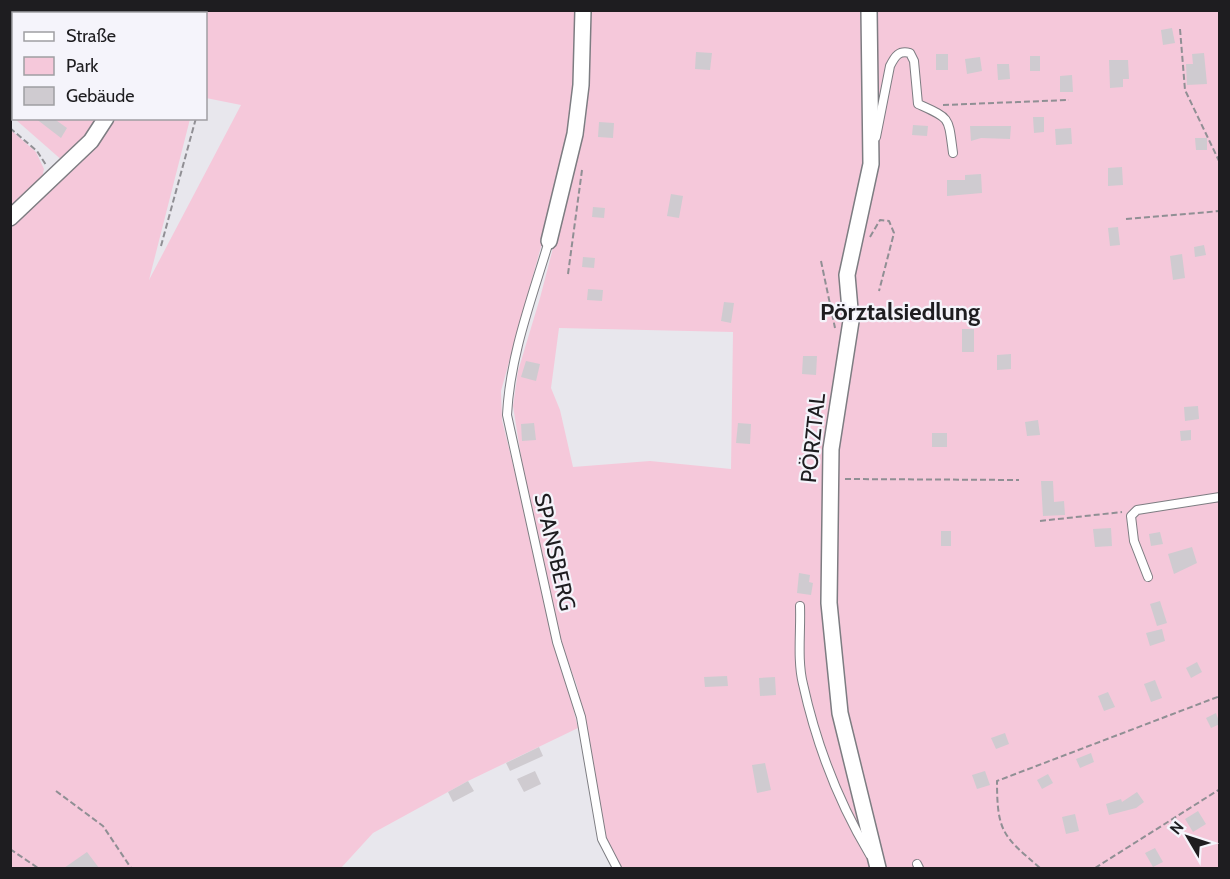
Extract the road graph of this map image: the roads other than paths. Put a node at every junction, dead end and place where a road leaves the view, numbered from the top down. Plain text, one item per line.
1 (583, 10) edge
2 (869, 10) edge
3 (105, 120) edge
4 (952, 153) dead end
5 (871, 164) junction
6 (10, 219) edge
7 (549, 241) joint
8 (1220, 496) edge
9 (1148, 577) dead end
10 (800, 606) dead end
11 (617, 868) edge
12 (878, 868) edge

1 - 7 street
2 - 5 street, PÖRZTAL
3 - 6 street
4 - 5 lane
5 - 12 street, PÖRZTAL
7 - 11 lane, SPANSBERG
8 - 9 lane
10 - 12 lane

